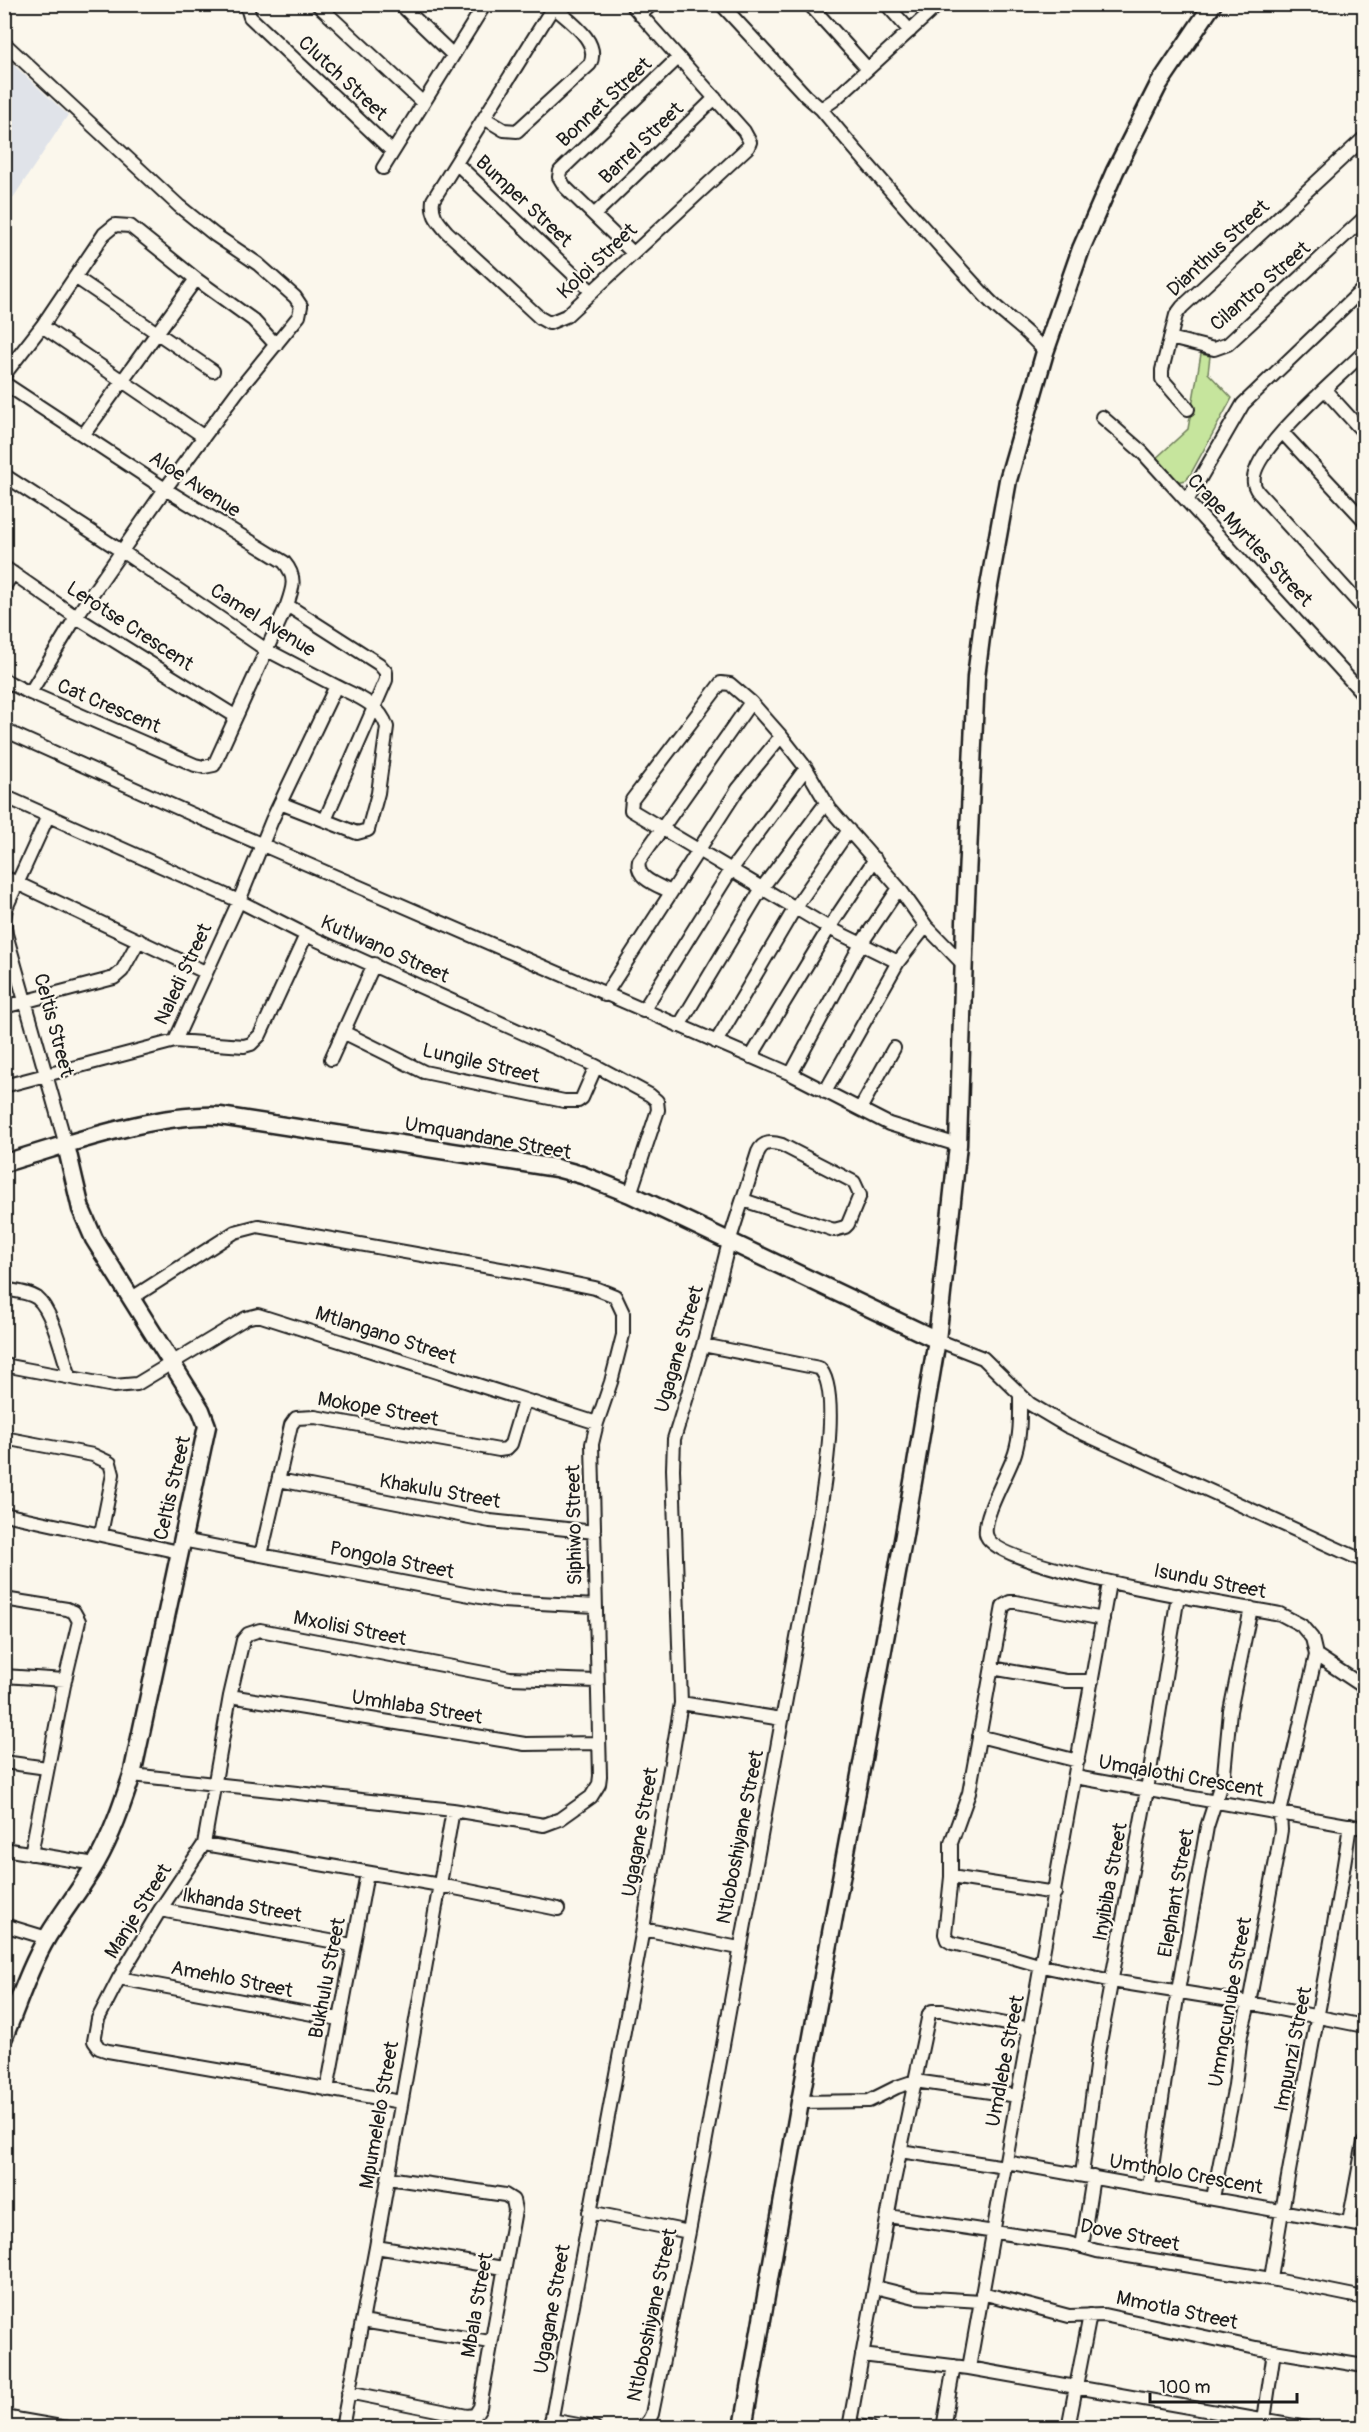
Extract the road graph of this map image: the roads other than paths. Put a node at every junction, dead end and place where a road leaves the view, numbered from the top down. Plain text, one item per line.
1 (246, 4) edge
2 (317, 4) edge
3 (400, 4) edge
4 (631, 4) edge
5 (652, 4) edge
6 (722, 4) edge
7 (809, 4) edge
8 (886, 4) edge
9 (939, 4) edge
10 (1205, 4) edge
11 (1213, 4) edge
12 (484, 5) edge
13 (554, 6) edge
14 (640, 15) junction
15 (1195, 28) junction
16 (910, 31) junction
17 (4, 43) edge
18 (453, 55) junction
19 (678, 58) junction
20 (868, 69) junction
21 (715, 98) junction
22 (423, 103) junction
23 (821, 109) junction
24 (484, 118) junction
25 (1365, 138) edge
26 (393, 152) junction
27 (456, 163) junction
28 (383, 168) dead end
29 (594, 215) junction
30 (1365, 218) edge
31 (633, 253) junction
32 (75, 277) junction
33 (196, 279) junction
34 (1365, 288) edge
35 (592, 292) junction
36 (42, 326) junction
37 (157, 333) junction
38 (1170, 338) junction
39 (276, 345) junction
40 (1045, 352) junction
41 (1365, 352) edge
42 (213, 371) dead end
43 (4, 375) edge
44 (125, 380) junction
45 (4, 383) edge
46 (1325, 390) junction
47 (1188, 410) dead end
48 (1102, 417) dead end
49 (1282, 432) junction
50 (1365, 433) edge
51 (84, 434) junction
52 (203, 435) junction
53 (4, 475) edge
54 (165, 489) junction
55 (1187, 501) junction
56 (1365, 520) edge
57 (123, 552) junction
58 (9, 570) edge
59 (4, 587) edge
60 (287, 605) junction
61 (1365, 609) edge
62 (76, 617) junction
63 (265, 649) junction
64 (4, 680) edge
65 (336, 686) junction
66 (30, 693) junction
67 (1365, 695) edge
68 (751, 702) junction
69 (374, 706) junction
70 (235, 716) junction
71 (4, 730) edge
72 (781, 736) junction
73 (806, 768) junction
74 (4, 796) edge
75 (280, 803) junction
76 (826, 803) junction
77 (48, 816) junction
78 (325, 820) junction
79 (662, 828) junction
80 (849, 830) junction
81 (263, 845) junction
82 (698, 850) junction
83 (875, 860) junction
84 (731, 870) junction
85 (4, 877) edge
86 (18, 882) junction
87 (762, 888) junction
88 (899, 888) junction
89 (670, 892) junction
90 (239, 901) junction
91 (795, 908) junction
92 (4, 920) edge
93 (926, 926) junction
94 (829, 928) junction
95 (306, 935) junction
96 (139, 940) junction
97 (861, 944) junction
98 (898, 962) junction
99 (374, 964) junction
100 (963, 964) junction
101 (205, 972) junction
102 (605, 995) junction
103 (27, 1003) junction
104 (4, 1007) edge
105 (643, 1011) junction
106 (679, 1026) junction
107 (343, 1032) junction
108 (175, 1041) junction
109 (716, 1042) junction
110 (894, 1048) dead end
111 (751, 1057) junction
112 (331, 1059) dead end
113 (597, 1066) junction
114 (791, 1074) junction
115 (45, 1076) junction
116 (4, 1086) edge
117 (825, 1092) junction
118 (861, 1109) junction
119 (66, 1145) junction
120 (958, 1145) junction
121 (4, 1163) edge
122 (630, 1194) junction
123 (743, 1200) junction
124 (729, 1242) junction
125 (4, 1289) edge
126 (132, 1298) junction
127 (937, 1340) junction
128 (702, 1345) junction
129 (172, 1363) junction
130 (4, 1365) edge
131 (70, 1377) junction
132 (1020, 1395) junction
133 (524, 1401) junction
134 (597, 1423) junction
135 (4, 1438) edge
136 (279, 1480) junction
137 (4, 1514) edge
138 (595, 1532) junction
139 (101, 1534) junction
140 (181, 1546) junction
141 (261, 1555) junction
142 (1365, 1560) edge
143 (1109, 1582) junction
144 (1178, 1595) junction
145 (4, 1599) edge
146 (596, 1606) junction
147 (1251, 1608) junction
148 (1103, 1618) junction
149 (1316, 1655) junction
150 (992, 1668) junction
151 (4, 1676) edge
152 (65, 1680) junction
153 (597, 1681) junction
154 (1092, 1681) junction
155 (1365, 1687) edge
156 (230, 1696) junction
157 (681, 1703) junction
158 (782, 1719) junction
159 (979, 1736) junction
160 (600, 1743) junction
161 (1078, 1761) junction
162 (4, 1762) edge
163 (47, 1768) junction
164 (132, 1775) junction
165 (1075, 1777) junction
166 (214, 1783) junction
167 (1147, 1790) junction
168 (1215, 1801) junction
169 (453, 1810) junction
170 (1280, 1814) junction
171 (1350, 1825) junction
172 (1365, 1828) edge
173 (204, 1844) junction
174 (4, 1849) edge
175 (31, 1854) junction
176 (95, 1864) junction
177 (367, 1873) junction
178 (951, 1877) junction
179 (440, 1885) junction
180 (1055, 1893) junction
181 (160, 1910) junction
182 (558, 1910) dead end
183 (4, 1925) edge
184 (643, 1929) junction
185 (47, 1938) junction
186 (352, 1945) junction
187 (739, 1948) junction
188 (1042, 1966) junction
189 (119, 1978) junction
190 (1112, 1981) junction
191 (1178, 1991) junction
192 (1249, 2003) junction
193 (1318, 2017) junction
194 (339, 2019) junction
195 (1365, 2026) edge
196 (1030, 2029) junction
197 (4, 2037) edge
198 (915, 2081) junction
199 (327, 2090) junction
200 (1018, 2096) junction
201 (401, 2102) junction
202 (800, 2102) junction
203 (1365, 2142) edge
204 (900, 2151) junction
205 (1005, 2165) junction
206 (1087, 2176) junction
207 (388, 2178) junction
208 (1149, 2187) junction
209 (1214, 2198) junction
210 (1281, 2210) junction
211 (590, 2212) junction
212 (888, 2216) junction
213 (1349, 2222) junction
214 (1365, 2226) edge
215 (689, 2232) junction
216 (993, 2233) junction
217 (376, 2247) junction
218 (1082, 2247) junction
219 (503, 2268) junction
220 (1271, 2279) junction
221 (875, 2288) junction
222 (981, 2297) junction
223 (1365, 2298) edge
224 (1090, 2315) junction
225 (362, 2321) junction
226 (490, 2342) junction
227 (1274, 2350) junction
228 (862, 2355) junction
229 (954, 2366) junction
230 (1365, 2366) edge
231 (969, 2368) junction
232 (1075, 2386) junction
233 (348, 2392) junction
234 (4, 2417) edge
235 (550, 2424) edge
236 (1264, 2424) edge
237 (849, 2426) edge
238 (67, 2427) edge
239 (342, 2427) edge
240 (595, 2427) edge
241 (642, 2427) edge
242 (743, 2427) edge
243 (871, 2427) edge
244 (943, 2427) edge
245 (1068, 2427) edge
246 (1306, 2427) edge

1 - 26 street, Clutch Street
2 - 22 street
3 - 18 street
4 - 14 street, Koloi Street
5 - 14 street
6 - 23 street
7 - 20 street
8 - 16 street
9 - 16 street
10 - 15 street
11 - 15 street
12 - 18 street
13 - 24 street, Koloi Street
13 - 24 street
14 - 19 street, Koloi Street
15 - 40 street
16 - 20 street
17 - 39 street, Cat Crescent
18 - 22 street
19 - 21 street, Koloi Street
19 - 29 street, Bonnet Street
20 - 23 street
21 - 29 street, Barrel Street
21 - 31 street, Koloi Street
22 - 26 street
23 - 40 street
24 - 27 street, Koloi Street
25 - 38 street, Dianthus Street
26 - 28 street
27 - 35 street, Bumper Street
27 - 35 street, Koloi Street
29 - 31 street, Bonnet Street
30 - 38 street, Cilantro Street
31 - 35 street, Koloi Street
32 - 33 street
32 - 36 street
32 - 37 street
33 - 37 street
33 - 39 street
34 - 55 street
36 - 43 street
36 - 44 street
37 - 42 street
37 - 44 street
38 - 47 street, Dianthus Street
39 - 52 street, Cat Crescent
40 - 100 street
41 - 46 street
44 - 51 street
44 - 52 street
45 - 51 street, Aloe Avenue
46 - 49 street
46 - 50 street
48 - 55 street, Crape Myrtles Street
49 - 56 street
49 - 61 street
51 - 54 street, Aloe Avenue
52 - 54 street, Cat Crescent
53 - 57 street, Camel Avenue
54 - 57 street, Cat Crescent
54 - 60 street, Aloe Avenue
55 - 67 street, Crape Myrtles Street
57 - 62 street, Cat Crescent
57 - 63 street, Camel Avenue
58 - 59 street
58 - 62 street, Lerotse Crescent
60 - 63 street, Aloe Avenue
60 - 69 street
62 - 66 street, Cat Crescent
62 - 70 street, Lerotse Crescent
63 - 65 street, Camel Avenue
63 - 70 street, Cat Crescent
64 - 66 street
65 - 69 street, Camel Avenue
65 - 75 street
66 - 70 street, Cat Crescent
68 - 72 street
68 - 79 street
68 - 79 street
69 - 78 street
69 - 78 street
71 - 81 street
72 - 73 street
72 - 82 street
73 - 76 street
73 - 84 street
74 - 77 street, Kutlwano Street
75 - 78 street
75 - 81 street
76 - 80 street
76 - 87 street
77 - 86 street, Celtis Street
77 - 90 street, Kutlwano Street
79 - 82 street
79 - 89 street
80 - 83 street
80 - 91 street
81 - 90 street
81 - 102 street
82 - 84 street
82 - 89 street
83 - 88 street
83 - 94 street
84 - 87 street
84 - 105 street
85 - 86 street
86 - 92 street, Celtis Street
86 - 96 street
87 - 91 street
87 - 106 street
88 - 93 street
88 - 97 street
89 - 102 street
90 - 95 street, Kutlwano Street
90 - 101 street, Naledi Street
91 - 94 street
91 - 109 street
92 - 103 street, Celtis Street
93 - 98 street
93 - 100 street
94 - 97 street
94 - 111 street
95 - 99 street, Kutlwano Street
95 - 108 street
96 - 101 street
96 - 103 street
97 - 98 street
97 - 114 street
98 - 117 street
99 - 107 street
99 - 113 street, Kutlwano Street
100 - 120 street
101 - 108 street, Naledi Street
102 - 105 street
103 - 104 street
103 - 115 street, Celtis Street
105 - 106 street
106 - 109 street
107 - 112 street
107 - 113 street, Lungile Street
108 - 115 street, Naledi Street
109 - 111 street
110 - 118 street
111 - 114 street
113 - 122 street, Kutlwano Street
114 - 117 street
115 - 116 street, Naledi Street
115 - 119 street, Celtis Street
117 - 118 street
118 - 120 street
119 - 121 street, Umquandane Street
119 - 122 street, Umquandane Street
119 - 126 street, Celtis Street
120 - 127 street
122 - 124 street, Umquandane Street
123 - 123 street, Ugagane Street
123 - 124 street, Ugagane Street
124 - 127 street, Umquandane Street
124 - 128 street, Ugagane Street
125 - 131 street
126 - 129 street, Celtis Street
126 - 134 street, Siphiwo Street
127 - 132 street
127 - 202 street
128 - 157 street, Ugagane Street
128 - 158 street, Ntloboshiyane Street
129 - 131 street, Mtlangano Street
129 - 133 street, Mtlangano Street
129 - 140 street, Celtis Street
130 - 131 street, Mtlangano Street
132 - 142 street
132 - 143 street, Isundu Street
133 - 134 street, Mtlangano Street
133 - 136 street, Mokope Street
134 - 138 street, Siphiwo Street
135 - 139 street
136 - 138 street, Khakulu Street
136 - 141 street, Mokope Street
137 - 139 street, Pongola Street
138 - 146 street, Siphiwo Street
139 - 140 street, Pongola Street
140 - 141 street, Pongola Street
140 - 164 street, Celtis Street
141 - 146 street, Pongola Street
143 - 144 street, Isundu Street
143 - 148 street
144 - 147 street, Isundu Street
144 - 167 street, Inyibiba Street
145 - 152 street
146 - 153 street, Siphiwo Street
147 - 149 street, Isundu Street
147 - 168 street, Elephant Street
148 - 150 street
148 - 154 street
149 - 155 street
149 - 170 street
150 - 154 street
150 - 159 street
151 - 152 street
152 - 163 street
153 - 156 street, Mxolisi Street
153 - 160 street, Siphiwo Street
154 - 161 street
156 - 160 street, Umhlaba Street
156 - 166 street, Mxolisi Street
157 - 158 street
157 - 184 street, Ugagane Street
158 - 187 street, Ntloboshiyane Street
159 - 161 street
159 - 178 street
160 - 169 street, Siphiwo Street
161 - 165 street
162 - 163 street
163 - 175 street
164 - 166 street, Siphiwo Street
164 - 176 street, Celtis Street
165 - 167 street, Umqalothi Crescent
165 - 180 street, Umqalothi Crescent
166 - 169 street, Siphiwo Street
166 - 173 street, Mxolisi Street
167 - 168 street, Umqalothi Crescent
167 - 190 street, Inyibiba Street
168 - 170 street, Umqalothi Crescent
168 - 191 street, Elephant Street
169 - 179 street, Mpumelelo Street
170 - 171 street, Umqalothi Crescent
170 - 192 street, Umngcunube Street
171 - 172 street, Umqalothi Crescent
171 - 193 street, Impunzi Street
173 - 177 street
173 - 181 street, Manje Street
174 - 175 street
175 - 176 street
176 - 185 street, Celtis Street
177 - 179 street
177 - 186 street, Bukhulu Street
178 - 180 street
178 - 188 street
179 - 182 street
179 - 201 street, Mpumelelo Street
180 - 188 street, Umqalothi Crescent
181 - 186 street, Ikhanda Street
181 - 189 street, Manje Street
183 - 185 street
184 - 187 street
184 - 211 street, Ugagane Street
185 - 197 street, Celtis Street
186 - 194 street, Bukhulu Street
187 - 215 street, Ntloboshiyane Street
188 - 190 street
188 - 196 street, Umdlebe Street
189 - 194 street, Amehlo Street
189 - 199 street, Manje Street
190 - 191 street
190 - 206 street, Inyibiba Street
191 - 192 street
191 - 208 street, Elephant Street
192 - 193 street
192 - 209 street, Umngcunube Street
193 - 195 street
193 - 210 street, Impunzi Street
194 - 199 street, Bukhulu Street
196 - 198 street
196 - 200 street, Umdlebe Street
198 - 200 street
198 - 202 street
198 - 204 street
199 - 201 street, Manje Street
200 - 205 street, Umdlebe Street
201 - 207 street, Mpumelelo Street
202 - 242 street
203 - 213 street
204 - 205 street, Umtholo Crescent
204 - 212 street
205 - 206 street, Umtholo Crescent
205 - 216 street
206 - 208 street, Umtholo Crescent
206 - 218 street, Inyibiba Street
207 - 217 street, Mpumelelo Street
207 - 219 street, Mbala Street
208 - 209 street, Umtholo Crescent
209 - 210 street, Umtholo Crescent
210 - 213 street, Umtholo Crescent
210 - 220 street, Impunzi Street
211 - 215 street
211 - 235 street, Ugagane Street
212 - 216 street, Dove Street
212 - 221 street
213 - 214 street, Umtholo Crescent
215 - 241 street, Ntloboshiyane Street
216 - 218 street, Dove Street
216 - 222 street
217 - 219 street
217 - 225 street, Mpumelelo Street
218 - 220 street, Dove Street
219 - 226 street, Mbala Street
220 - 223 street, Dove Street
221 - 222 street, Mmotla Street
221 - 228 street
222 - 224 street, Mmotla Street
222 - 231 street
224 - 227 street, Mmotla Street
224 - 232 street
225 - 226 street
225 - 233 street, Mpumelelo Street
226 - 233 street, Mbala Street
227 - 230 street, Mmotla Street
227 - 236 street
228 - 229 street
228 - 237 street
229 - 231 street
229 - 244 street
231 - 232 street
232 - 236 street
232 - 245 street
233 - 239 street, Mpumelelo Street
234 - 238 street
235 - 240 street
236 - 246 street
237 - 243 street

